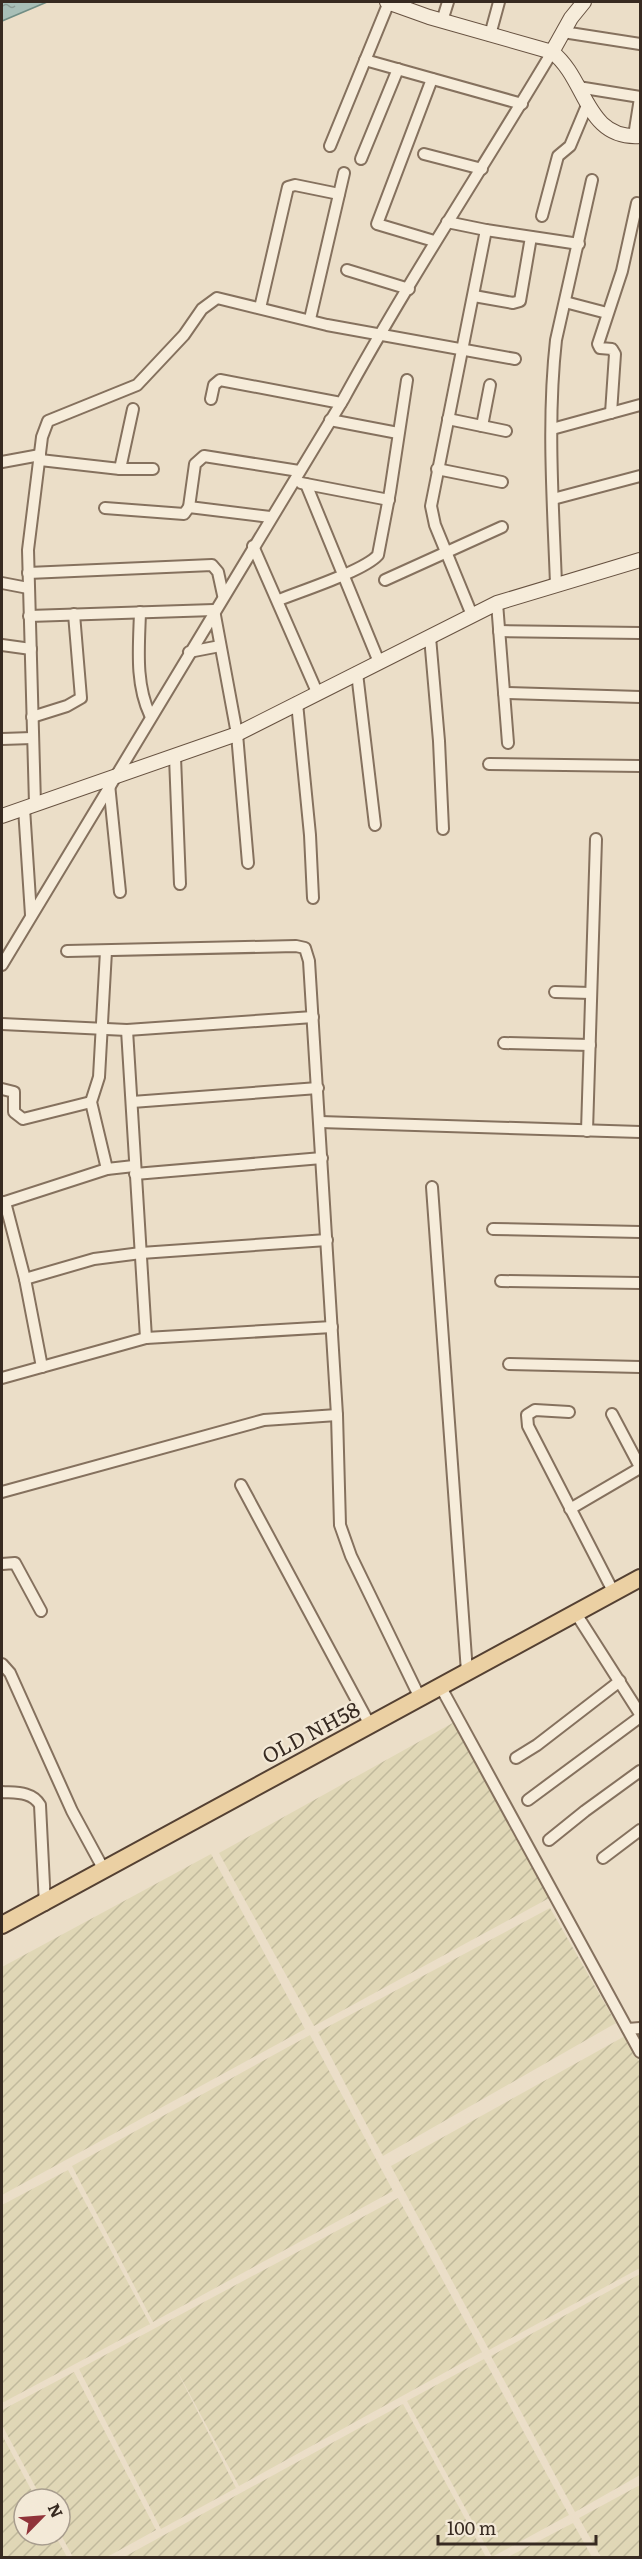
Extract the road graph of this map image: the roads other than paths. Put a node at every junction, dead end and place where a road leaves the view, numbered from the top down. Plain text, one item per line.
1 (448, 2) edge
2 (499, 2) edge
3 (585, 2) edge
4 (394, 3) edge
5 (442, 21) junction
6 (563, 32) junction
7 (490, 35) junction
8 (640, 44) edge
9 (552, 52) junction
10 (365, 60) junction
11 (398, 69) junction
12 (432, 79) junction
13 (578, 87) junction
14 (640, 97) edge
15 (588, 103) junction
16 (522, 104) junction
17 (637, 136) edge
18 (330, 146) dead end
19 (424, 154) dead end
20 (362, 159) dead end
21 (482, 169) junction
22 (344, 173) dead end
23 (592, 180) dead end
24 (339, 194) junction
25 (637, 203) dead end
26 (542, 216) dead end
27 (447, 222) junction
28 (486, 230) junction
29 (531, 237) junction
30 (635, 241) edge
31 (434, 242) junction
32 (579, 244) junction
33 (348, 270) dead end
34 (409, 289) junction
35 (474, 296) junction
36 (565, 302) junction
37 (260, 308) junction
38 (607, 313) junction
39 (310, 319) junction
40 (378, 335) junction
41 (464, 349) junction
42 (515, 359) dead end
43 (407, 380) dead end
44 (490, 385) dead end
45 (211, 399) dead end
46 (341, 403) junction
47 (640, 405) edge
48 (133, 409) dead end
49 (610, 413) junction
50 (448, 419) junction
51 (330, 420) junction
52 (482, 426) junction
53 (552, 429) junction
54 (506, 431) dead end
55 (398, 433) junction
56 (40, 458) junction
57 (2, 462) edge
58 (120, 469) junction
59 (153, 469) dead end
60 (437, 469) junction
61 (299, 471) junction
62 (640, 476) edge
63 (292, 482) junction
64 (502, 482) dead end
65 (306, 484) junction
66 (389, 500) junction
67 (553, 500) junction
68 (189, 507) junction
69 (105, 508) dead end
70 (270, 518) junction
71 (502, 527) dead end
72 (253, 546) junction
73 (447, 551) junction
74 (640, 560) edge
75 (28, 573) junction
76 (342, 575) junction
77 (385, 580) dead end
78 (2, 583) edge
79 (556, 584) junction
80 (28, 588) junction
81 (223, 595) junction
82 (279, 600) junction
83 (497, 603) junction
84 (214, 610) junction
85 (140, 612) junction
86 (74, 615) junction
87 (472, 615) junction
88 (29, 616) junction
89 (499, 631) junction
90 (640, 633) edge
91 (430, 637) junction
92 (2, 645) edge
93 (220, 646) junction
94 (31, 649) junction
95 (189, 652) junction
96 (379, 662) junction
97 (357, 674) junction
98 (318, 692) junction
99 (504, 693) junction
100 (640, 697) edge
101 (297, 703) junction
102 (150, 715) junction
103 (32, 717) junction
104 (237, 734) junction
105 (32, 738) junction
106 (2, 739) edge
107 (508, 743) dead end
108 (175, 757) junction
109 (489, 764) dead end
110 (640, 766) edge
111 (112, 780) junction
112 (29, 806) junction
113 (2, 816) edge
114 (375, 825) dead end
115 (443, 829) dead end
116 (596, 839) dead end
117 (248, 863) dead end
118 (180, 884) dead end
119 (120, 892) dead end
120 (313, 898) dead end
121 (31, 916) junction
122 (67, 951) dead end
123 (106, 951) junction
124 (2, 965) edge
125 (555, 992) dead end
126 (591, 993) junction
127 (313, 1017) junction
128 (2, 1024) edge
129 (103, 1029) junction
130 (127, 1030) junction
131 (504, 1042) dead end
132 (590, 1045) junction
133 (318, 1088) junction
134 (2, 1089) edge
135 (91, 1102) junction
136 (132, 1102) junction
137 (320, 1122) junction
138 (587, 1131) junction
139 (640, 1132) edge
140 (322, 1158) junction
141 (107, 1169) junction
142 (134, 1170) junction
143 (432, 1187) dead end
144 (3, 1202) edge
145 (493, 1229) dead end
146 (640, 1232) edge
147 (327, 1240) junction
148 (141, 1253) junction
149 (25, 1279) junction
150 (501, 1281) dead end
151 (640, 1283) edge
152 (332, 1327) junction
153 (146, 1338) junction
154 (508, 1364) dead end
155 (42, 1367) junction
156 (640, 1367) edge
157 (2, 1377) edge
158 (569, 1412) dead end
159 (612, 1414) dead end
160 (337, 1415) junction
161 (640, 1468) edge
162 (240, 1485) dead end
163 (2, 1492) edge
164 (570, 1509) junction
165 (2, 1564) edge
166 (640, 1578) edge
167 (640, 1587) edge
168 (614, 1593) junction
169 (41, 1611) dead end
170 (578, 1615) junction
171 (2, 1664) edge
172 (467, 1672) junction
173 (620, 1681) junction
174 (444, 1693) junction
175 (420, 1698) junction
176 (640, 1715) edge
177 (370, 1725) junction
178 (516, 1758) dead end
179 (640, 1771) edge
180 (2, 1792) edge
181 (528, 1800) dead end
182 (640, 1830) edge
183 (549, 1840) dead end
184 (603, 1858) dead end
185 (104, 1870) junction
186 (45, 1906) junction
187 (2, 1925) edge
188 (2, 1934) edge
189 (640, 2028) edge
190 (628, 2029) junction
191 (640, 2052) edge

1 - 5 street
2 - 7 street
3 - 6 street
4 - 5 street
4 - 10 street
5 - 7 street
6 - 8 street
6 - 9 street
7 - 9 street
9 - 13 street
9 - 16 street
10 - 11 street
10 - 18 street
11 - 12 street
11 - 20 street
12 - 16 street
12 - 31 street
13 - 14 street
13 - 15 street
14 - 17 street
15 - 17 street
15 - 26 street
16 - 21 street
19 - 21 street
21 - 27 street
22 - 24 street
23 - 32 street
24 - 37 street
24 - 39 street
25 - 30 street
27 - 28 street
27 - 31 street
28 - 29 street
28 - 35 street
29 - 32 street
29 - 35 street
30 - 38 street
31 - 34 street
32 - 36 street
33 - 34 street
34 - 40 street
35 - 41 street
36 - 38 street
36 - 53 street
37 - 39 street
37 - 56 street
38 - 49 street
39 - 40 street
40 - 41 street
40 - 46 street
41 - 42 street
41 - 50 street
43 - 55 street
44 - 52 street
45 - 46 street
46 - 51 street
47 - 49 street
48 - 58 street
49 - 53 street
50 - 52 street
50 - 60 street
51 - 55 street
51 - 61 street
52 - 54 street
53 - 67 street
55 - 66 street
56 - 57 street
56 - 58 street
56 - 75 street
58 - 59 street
60 - 64 street
60 - 73 street
61 - 63 street
61 - 68 street
62 - 67 street
63 - 65 street
63 - 70 street
65 - 66 street
65 - 76 street
66 - 76 street
67 - 79 street
68 - 69 street
68 - 70 street
70 - 72 street
71 - 73 street
72 - 81 street
72 - 82 street
73 - 77 street
73 - 87 street
74 - 79 street
75 - 80 street
75 - 81 street
76 - 82 street
76 - 96 street
78 - 80 street
79 - 83 street
80 - 88 street
81 - 84 street
82 - 98 street
83 - 87 street
83 - 89 street
84 - 85 street
84 - 93 street
84 - 95 street
85 - 86 street
85 - 102 street
86 - 88 street
86 - 103 street
87 - 91 street
88 - 94 street
89 - 90 street
89 - 99 street
91 - 96 street
91 - 115 street
92 - 94 street
93 - 95 street
93 - 104 street
94 - 103 street
95 - 102 street
96 - 97 street
97 - 98 street
97 - 114 street
98 - 101 street
99 - 100 street
99 - 107 street
101 - 104 street
101 - 120 street
102 - 111 street
103 - 105 street
104 - 108 street
104 - 117 street
105 - 106 street
105 - 112 street
108 - 111 street
108 - 118 street
109 - 110 street
111 - 112 street
111 - 119 street
111 - 121 street
112 - 113 street
112 - 121 street
116 - 126 street
121 - 124 street
122 - 123 street
123 - 127 street
123 - 129 street
125 - 126 street
126 - 132 street
127 - 130 street
127 - 133 street
128 - 129 street
129 - 130 street
129 - 135 street
130 - 136 street
131 - 132 street
132 - 138 street
133 - 136 street
133 - 137 street
134 - 135 street
135 - 141 street
136 - 142 street
137 - 138 street
137 - 140 street
138 - 139 street
140 - 142 street
140 - 147 street
141 - 142 street
141 - 144 street
142 - 148 street
143 - 172 street
144 - 149 street
145 - 146 street
147 - 148 street
147 - 152 street
148 - 149 street
148 - 153 street
149 - 155 street
150 - 151 street
152 - 153 street
152 - 160 street
153 - 155 street
154 - 156 street
155 - 157 street
158 - 164 street
159 - 161 street
160 - 163 street
160 - 175 street
161 - 164 street
162 - 177 street
164 - 168 street
165 - 169 street
166 - 168 main road, OLD NH58
167 - 170 main road, OLD NH58
168 - 170 main road, OLD NH58
170 - 172 main road, OLD NH58
170 - 173 street
170 - 174 main road, OLD NH58
171 - 185 street
172 - 175 main road, OLD NH58
173 - 176 street
173 - 178 street
174 - 186 main road, OLD NH58
174 - 190 street
175 - 177 main road, OLD NH58
176 - 181 street
177 - 185 main road, OLD NH58
179 - 183 street
180 - 186 street
182 - 184 street
185 - 186 main road, OLD NH58
186 - 187 main road, OLD NH58
186 - 188 main road, OLD NH58
189 - 190 street
190 - 191 street

